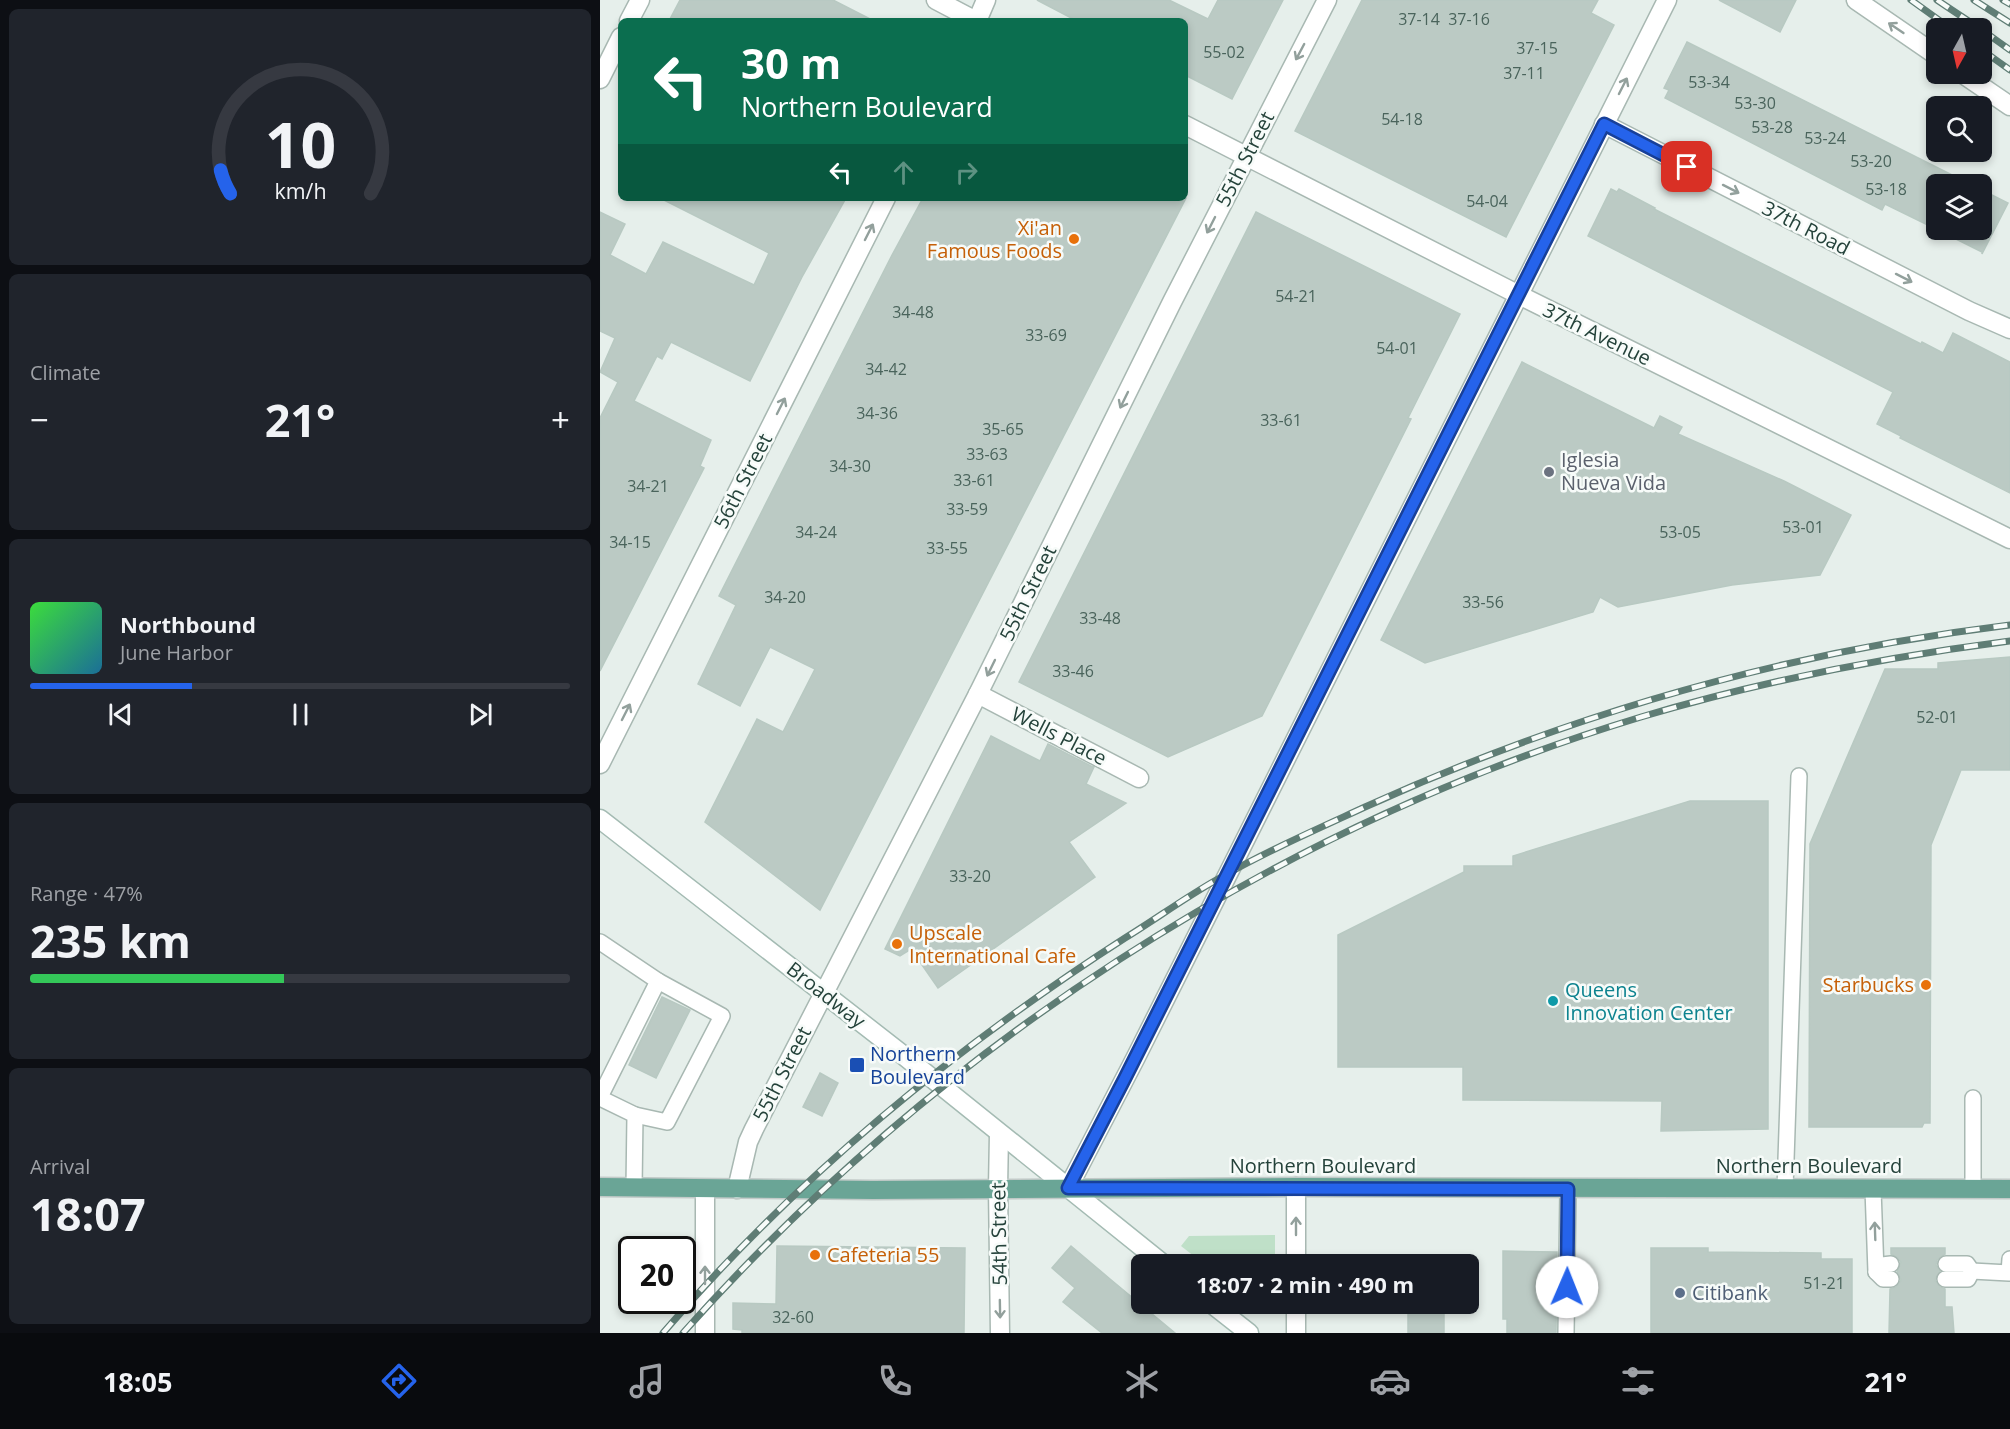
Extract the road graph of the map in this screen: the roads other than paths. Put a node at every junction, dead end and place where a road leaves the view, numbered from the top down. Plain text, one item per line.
1 (640, 0) edge
2 (936, 0) edge
3 (986, 0) edge
4 (1327, 0) edge
5 (1667, 0) edge
6 (1856, 0) edge
7 (631, 18) edge
8 (970, 18) edge
9 (977, 18) edge
10 (618, 43) edge
11 (1926, 49) edge
12 (600, 79) edge
13 (1978, 84) edge
14 (2010, 106) edge
15 (1604, 124) junction
16 (1188, 127) edge
17 (1246, 156) junction
18 (884, 201) edge
19 (1519, 295) junction
20 (2010, 329) edge
21 (2010, 539) edge
22 (978, 694) junction
23 (600, 764) edge
24 (1799, 776) dead end
25 (1139, 778) dead end
26 (600, 819) edge
27 (600, 942) edge
28 (658, 981) junction
29 (823, 993) junction
30 (600, 1098) edge
31 (1973, 1098) dead end
32 (635, 1115) junction
33 (999, 1134) junction
34 (600, 1187) edge
35 (1296, 1187) junction
36 (634, 1188) junction
37 (998, 1188) junction
38 (1068, 1188) junction
39 (705, 1189) junction
40 (737, 1189) junction
41 (1568, 1189) junction
42 (1785, 1189) junction
43 (1873, 1189) junction
44 (1973, 1189) junction
45 (2010, 1189) edge
46 (1150, 1254) edge
47 (1296, 1254) edge
48 (2010, 1258) edge
49 (1891, 1272) dead end
50 (1945, 1272) dead end
51 (2010, 1273) edge
52 (1225, 1314) edge
53 (1296, 1314) edge
54 (705, 1333) edge
55 (1000, 1333) edge
56 (1249, 1333) edge
57 (1296, 1333) edge
58 (1566, 1333) edge

1 - 7 street
2 - 8 street
3 - 9 street
4 -> 17 street, 55th Street
15 -> 5 street
11 -> 6 street
10 - 12 street
13 - 14 street
15 - 19 street
15 -> 20 street, 37th Road
16 - 17 street, 37th Avenue
17 - 19 street, 37th Avenue
17 -> 22 street, 55th Street
23 -> 18 street, 56th Street
19 - 21 street, 37th Avenue
19 - 38 street
22 - 25 street, Wells Place
22 - 29 street, 55th Street
24 - 42 lane
26 - 29 street, Broadway
27 - 28 lane
28 - 30 lane
28 - 32 lane
29 - 33 street, Broadway
29 - 40 street, 55th Street
30 - 32 lane
31 - 44 lane
32 - 36 lane
33 - 37 street, 54th Street
33 - 38 street, Broadway
34 - 36 main road, Northern Boulevard
35 - 38 main road, Northern Boulevard
35 - 41 main road, Northern Boulevard
47 -> 35 street
36 - 39 main road, Northern Boulevard
37 - 38 main road, Northern Boulevard
37 - 40 main road, Northern Boulevard
37 -> 55 street, 54th Street
38 - 46 street, Broadway
39 - 40 main road, Northern Boulevard
54 -> 39 street
41 - 42 main road, Northern Boulevard
41 - 58 lane
42 - 43 main road, Northern Boulevard
43 - 44 main road, Northern Boulevard
49 -> 43 lane
44 - 45 main road, Northern Boulevard
48 - 51 lane
50 - 51 lane
52 - 56 street
53 - 57 street

